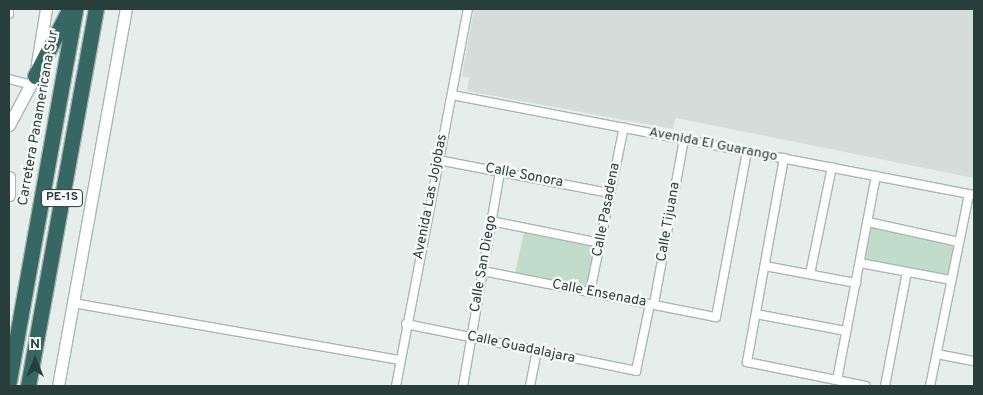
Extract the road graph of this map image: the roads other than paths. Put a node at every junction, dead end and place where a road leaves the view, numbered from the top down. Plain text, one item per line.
1 (9, 9) edge
2 (46, 9) edge
3 (70, 9) edge
4 (75, 9) edge
5 (96, 9) edge
6 (126, 9) edge
7 (468, 9) edge
8 (9, 14) edge
9 (9, 79) edge
10 (33, 80) junction
11 (452, 95) junction
12 (9, 126) edge
13 (624, 128) junction
14 (684, 139) junction
15 (747, 151) junction
16 (784, 158) junction
17 (438, 160) junction
18 (832, 167) junction
19 (500, 172) junction
20 (876, 176) junction
21 (9, 177) edge
22 (610, 192) junction
23 (972, 194) edge
24 (9, 195) edge
25 (491, 222) junction
26 (868, 222) junction
27 (959, 242) junction
28 (600, 243) junction
29 (860, 263) junction
30 (765, 266) junction
31 (483, 271) junction
32 (907, 272) junction
33 (810, 274) junction
34 (951, 280) junction
35 (856, 283) junction
36 (590, 292) junction
37 (73, 303) junction
38 (652, 304) junction
39 (756, 314) junction
40 (406, 324) junction
41 (846, 331) junction
42 (471, 337) junction
43 (537, 351) junction
44 (936, 354) junction
45 (400, 360) junction
46 (974, 361) edge
47 (636, 371) joint
48 (837, 380) junction
49 (9, 381) edge
50 (28, 386) edge
51 (58, 386) edge
52 (396, 386) edge
53 (463, 386) edge
54 (530, 386) edge
55 (866, 386) edge
56 (885, 386) edge
57 (930, 386) edge

1 - 8 street
2 - 10 main road
3 - 10 highway
4 - 49 highway, Carretera Panamericana Sur / PE-1S
5 - 50 highway, PE-1S
6 - 37 main road
7 - 11 street, Avenida Las Jojobas
9 - 10 street
10 - 12 main road
11 - 13 street, Avenida El Guarango
11 - 17 street, Avenida Las Jojobas
13 - 14 street, Avenida El Guarango
13 - 22 street, Calle Pasadena
14 - 15 street, Avenida El Guarango
14 - 38 street, Calle Tijuana
15 - 16 street, Avenida El Guarango
15 - 38 street, Calle Ensenada
16 - 18 street, Avenida El Guarango
16 - 30 street
17 - 19 street, Calle Sonora
17 - 40 street, Avenida Las Jojobas
18 - 20 street, Avenida El Guarango
18 - 33 street
19 - 22 street, Calle Sonora
19 - 25 street, Calle San Diego
20 - 23 street, Avenida El Guarango
20 - 26 street
21 - 24 main road
22 - 28 street, Calle Pasadena
23 - 27 street
25 - 28 street
25 - 31 street, Calle San Diego
26 - 27 street
26 - 29 street
27 - 34 street
28 - 36 street, Calle Pasadena
29 - 32 street
29 - 35 street
30 - 33 street
30 - 39 street
31 - 36 street, Calle Ensenada
31 - 42 street, Calle San Diego
32 - 34 street
32 - 56 street
33 - 35 street
34 - 44 street
35 - 41 street
36 - 38 street, Calle Ensenada
37 - 45 street
37 - 51 main road
38 - 47 street, Calle Tijuana
39 - 41 street
39 - 48 street
40 - 42 street, Calle Guadalajara
40 - 45 street, Avenida Las Jojobas
41 - 48 street
42 - 43 street, Calle Guadalajara
42 - 53 street, Calle San Diego
43 - 47 street, Calle Guadalajara
43 - 54 street
44 - 46 street
44 - 57 street
45 - 52 street, Avenida Las Jojobas
48 - 55 street

